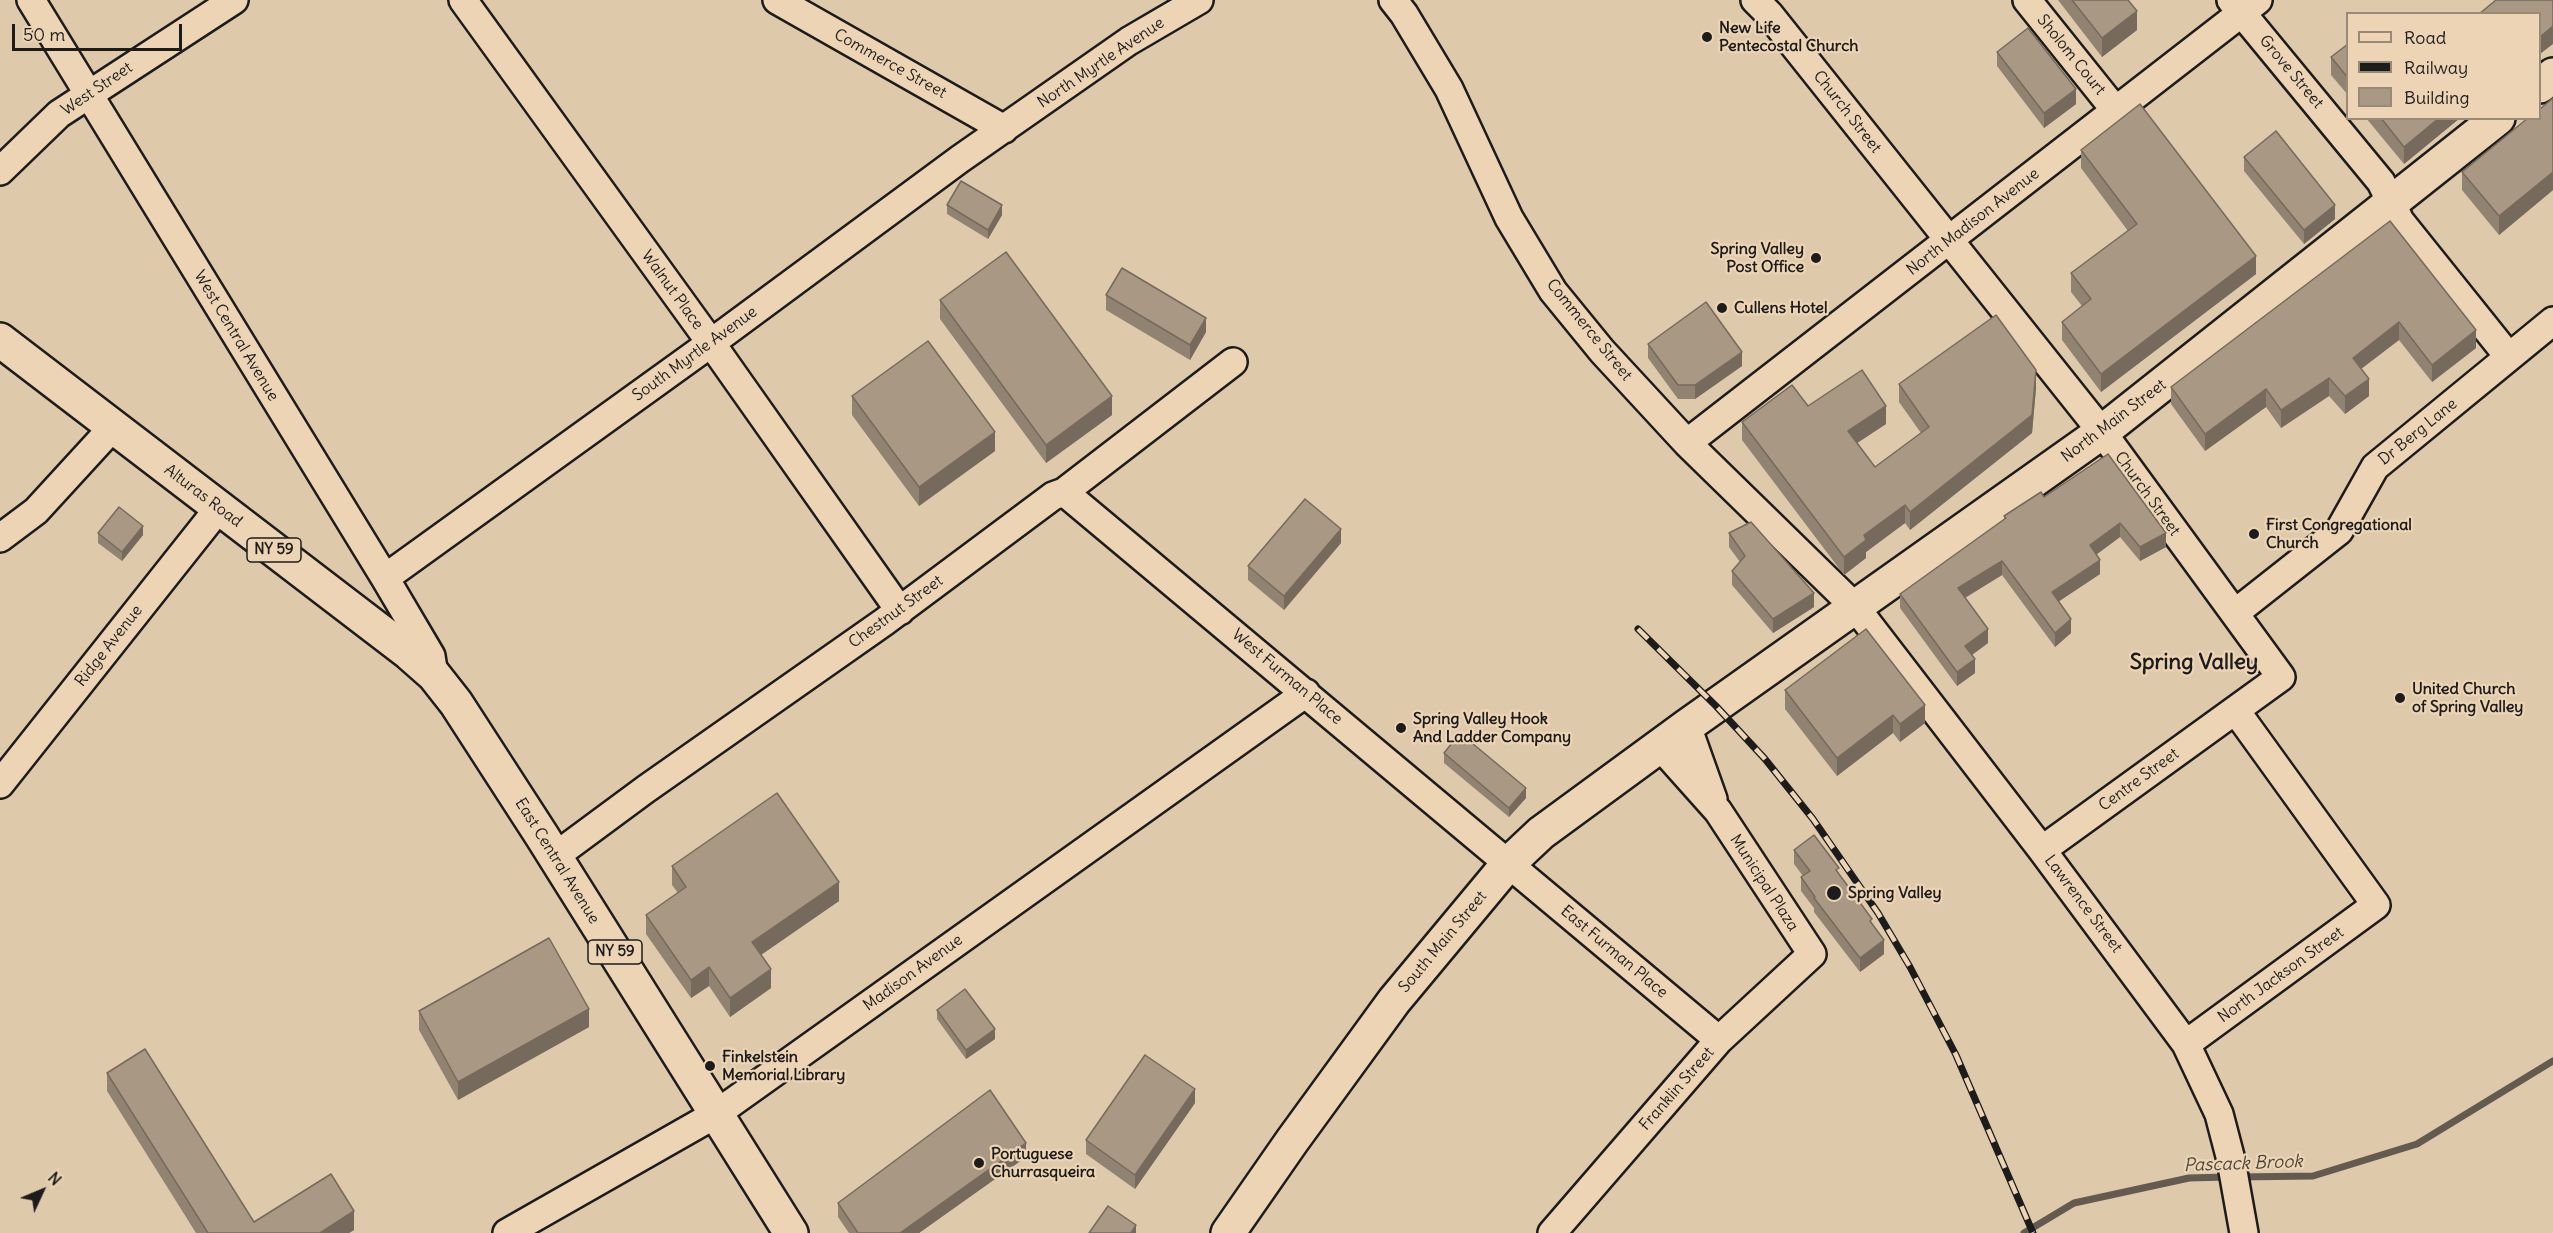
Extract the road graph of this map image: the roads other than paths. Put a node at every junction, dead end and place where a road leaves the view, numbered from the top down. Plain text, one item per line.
1 (31, 0) edge
2 (234, 0) edge
3 (463, 0) edge
4 (777, 0) edge
5 (1199, 0) edge
6 (1393, 0) edge
7 (1755, 0) edge
8 (2026, 0) edge
9 (2244, 4) edge
10 (2553, 75) edge
11 (2541, 85) edge
12 (88, 94) junction
13 (2116, 111) junction
14 (2495, 120) edge
15 (1004, 129) junction
16 (0, 171) edge
17 (2391, 203) junction
18 (1949, 241) junction
19 (2553, 321) edge
20 (0, 340) edge
21 (711, 343) junction
22 (2509, 357) junction
23 (1233, 362) dead end
24 (113, 427) junction
25 (2102, 432) junction
26 (1687, 443) junction
27 (1064, 492) junction
28 (219, 508) junction
29 (0, 538) edge
30 (385, 578) junction
31 (1856, 608) junction
32 (900, 611) junction
33 (2235, 614) junction
34 (434, 675) junction
35 (1306, 693) junction
36 (1716, 706) joint
37 (2236, 711) junction
38 (1687, 726) junction
39 (1660, 746) junction
40 (0, 784) edge
41 (1718, 811) junction
42 (2042, 850) junction
43 (554, 856) junction
44 (1508, 864) junction
45 (1812, 954) joint
46 (1719, 1040) junction
47 (2186, 1044) junction
48 (716, 1114) junction
49 (2244, 1230) edge
50 (507, 1233) edge
51 (791, 1233) edge
52 (1228, 1233) edge
53 (1552, 1233) edge

1 - 12 street, West Central Avenue
2 - 12 street, West Street
3 - 21 street, Walnut Place
4 - 15 street, Commerce Street
5 - 15 street, North Myrtle Avenue
6 - 26 street, Commerce Street
7 - 18 street, Church Street
8 - 13 street, Sholom Court
9 - 13 street, North Madison Avenue
9 - 17 street, Grove Street
10 - 11 main road
12 - 16 street, West Street
12 - 30 street, West Central Avenue
13 - 18 street, North Madison Avenue
14 - 17 main road, North Main Street
15 - 21 street, South Myrtle Avenue
17 - 22 street
17 - 25 main road, North Main Street
18 - 25 street, Church Street
18 - 26 street, North Madison Avenue
19 - 22 street, Dr Berg Lane
20 - 24 main road, Alturas Road / NY 59
21 - 30 street, South Myrtle Avenue
21 - 32 street, Walnut Place
22 - 33 street, Dr Berg Lane
23 - 27 street, Chestnut Street
24 - 28 main road, Alturas Road / NY 59
24 - 29 street
25 - 31 main road, North Main Street
25 - 33 street, Church Street
26 - 31 street, Commerce Street
27 - 32 street, Chestnut Street
27 - 35 street, West Furman Place
28 - 34 main road, Alturas Road / NY 59
28 - 40 street, Ridge Avenue
30 - 34 street, West Central Avenue
31 - 36 main road, North Main Street
31 - 42 street, Lawrence Street
32 - 43 street, Chestnut Street
33 - 37 street, Church Street
34 - 43 main road, East Central Avenue / NY 59
35 - 44 street, West Furman Place
35 - 48 street, Madison Avenue
36 - 38 main road, South Main Street
37 - 42 street, Centre Street
37 - 47 street, North Jackson Street
38 - 39 main road, South Main Street
38 - 41 street, Municipal Plaza
39 - 41 street, Municipal Plaza
39 - 44 main road, South Main Street
41 - 45 street, Municipal Plaza
42 - 47 street, Lawrence Street
43 - 48 main road, East Central Avenue / NY 59
44 - 46 street, East Furman Place
44 - 52 main road, South Main Street
45 - 46 street, Franklin Street
46 - 53 street, Franklin Street
47 - 49 street, Lawrence Street
48 - 50 street, Madison Avenue
48 - 51 main road, East Central Avenue / NY 59

